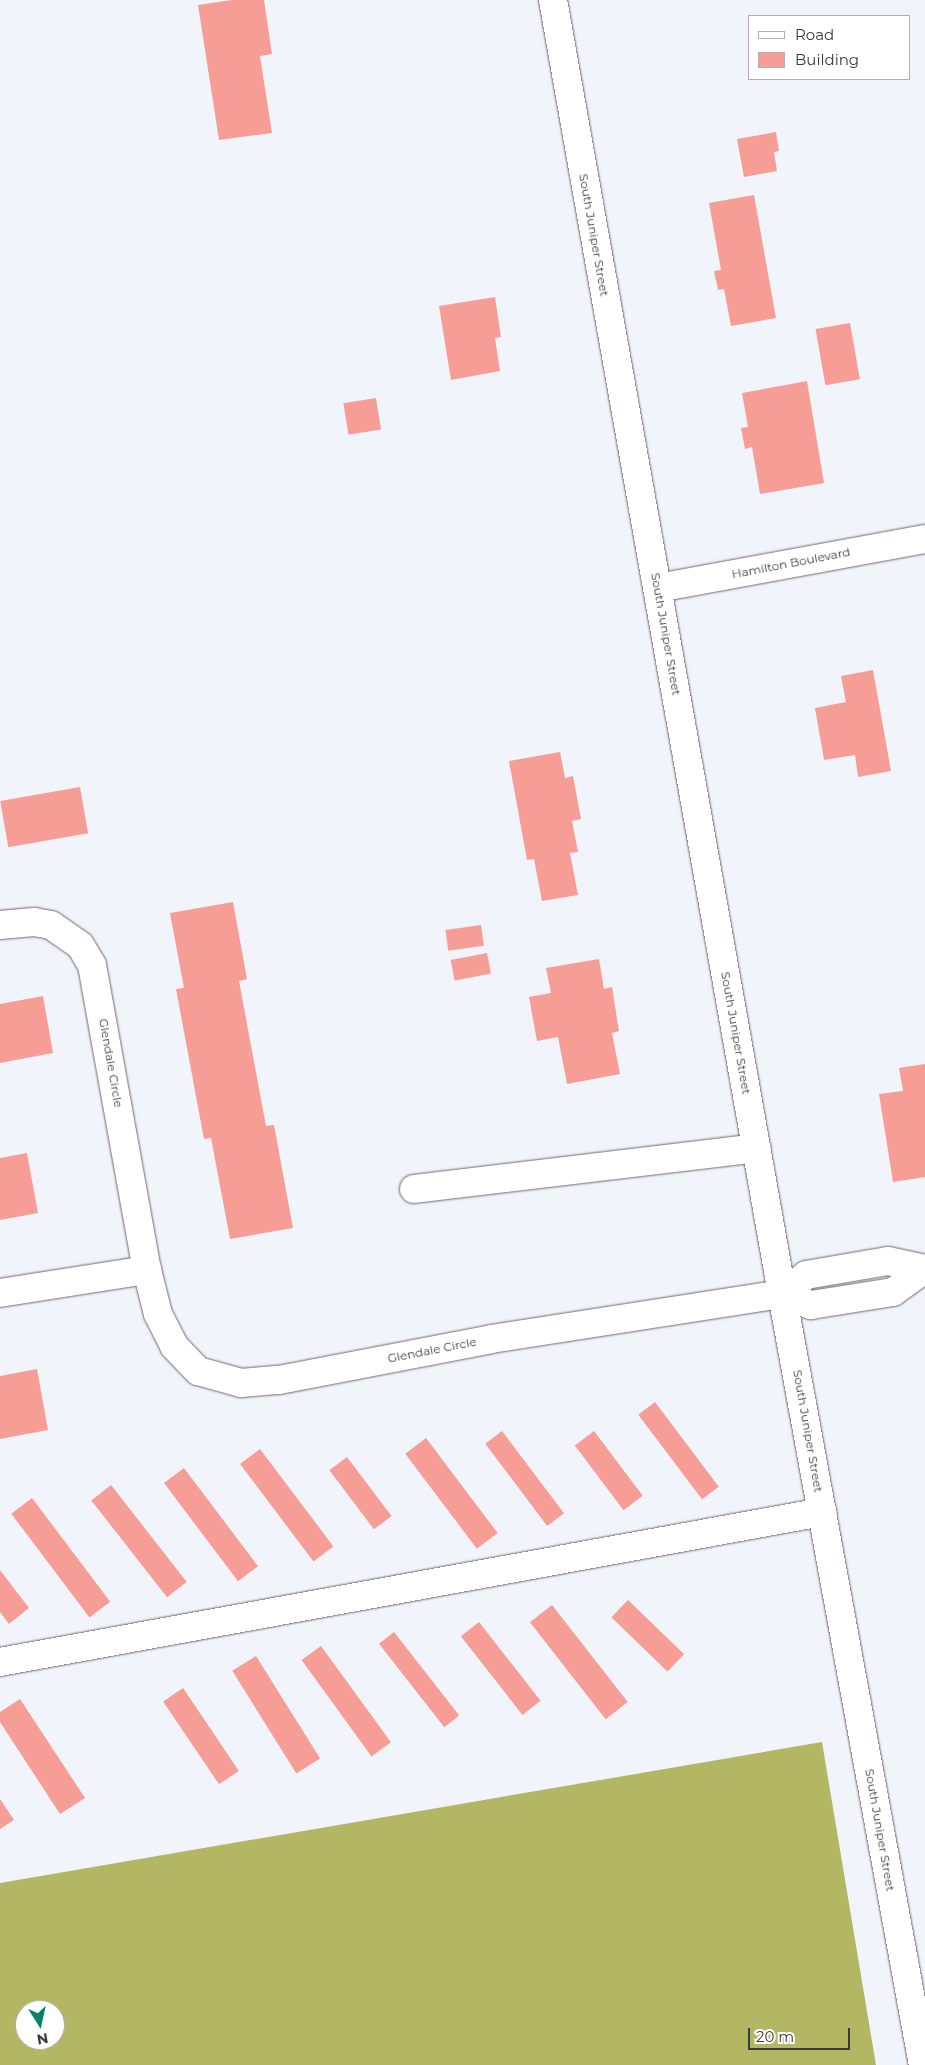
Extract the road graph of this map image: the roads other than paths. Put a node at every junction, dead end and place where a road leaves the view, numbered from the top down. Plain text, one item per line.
1 (553, 0) edge
2 (925, 539) edge
3 (658, 588) junction
4 (0, 925) edge
5 (757, 1148) junction
6 (414, 1189) dead end
7 (925, 1269) edge
8 (147, 1270) junction
9 (0, 1293) edge
10 (782, 1294) junction
11 (822, 1512) junction
12 (0, 1662) edge
13 (924, 2065) edge

1 - 3 street, South Juniper Street
2 - 3 street, Hamilton Boulevard
3 - 5 street, South Juniper Street
4 - 8 street, Glendale Circle
5 - 6 street
5 - 10 street, South Juniper Street
7 - 10 street
8 - 9 street
8 - 10 street, Glendale Circle
10 - 11 street, South Juniper Street
11 - 12 street
11 - 13 street, South Juniper Street

